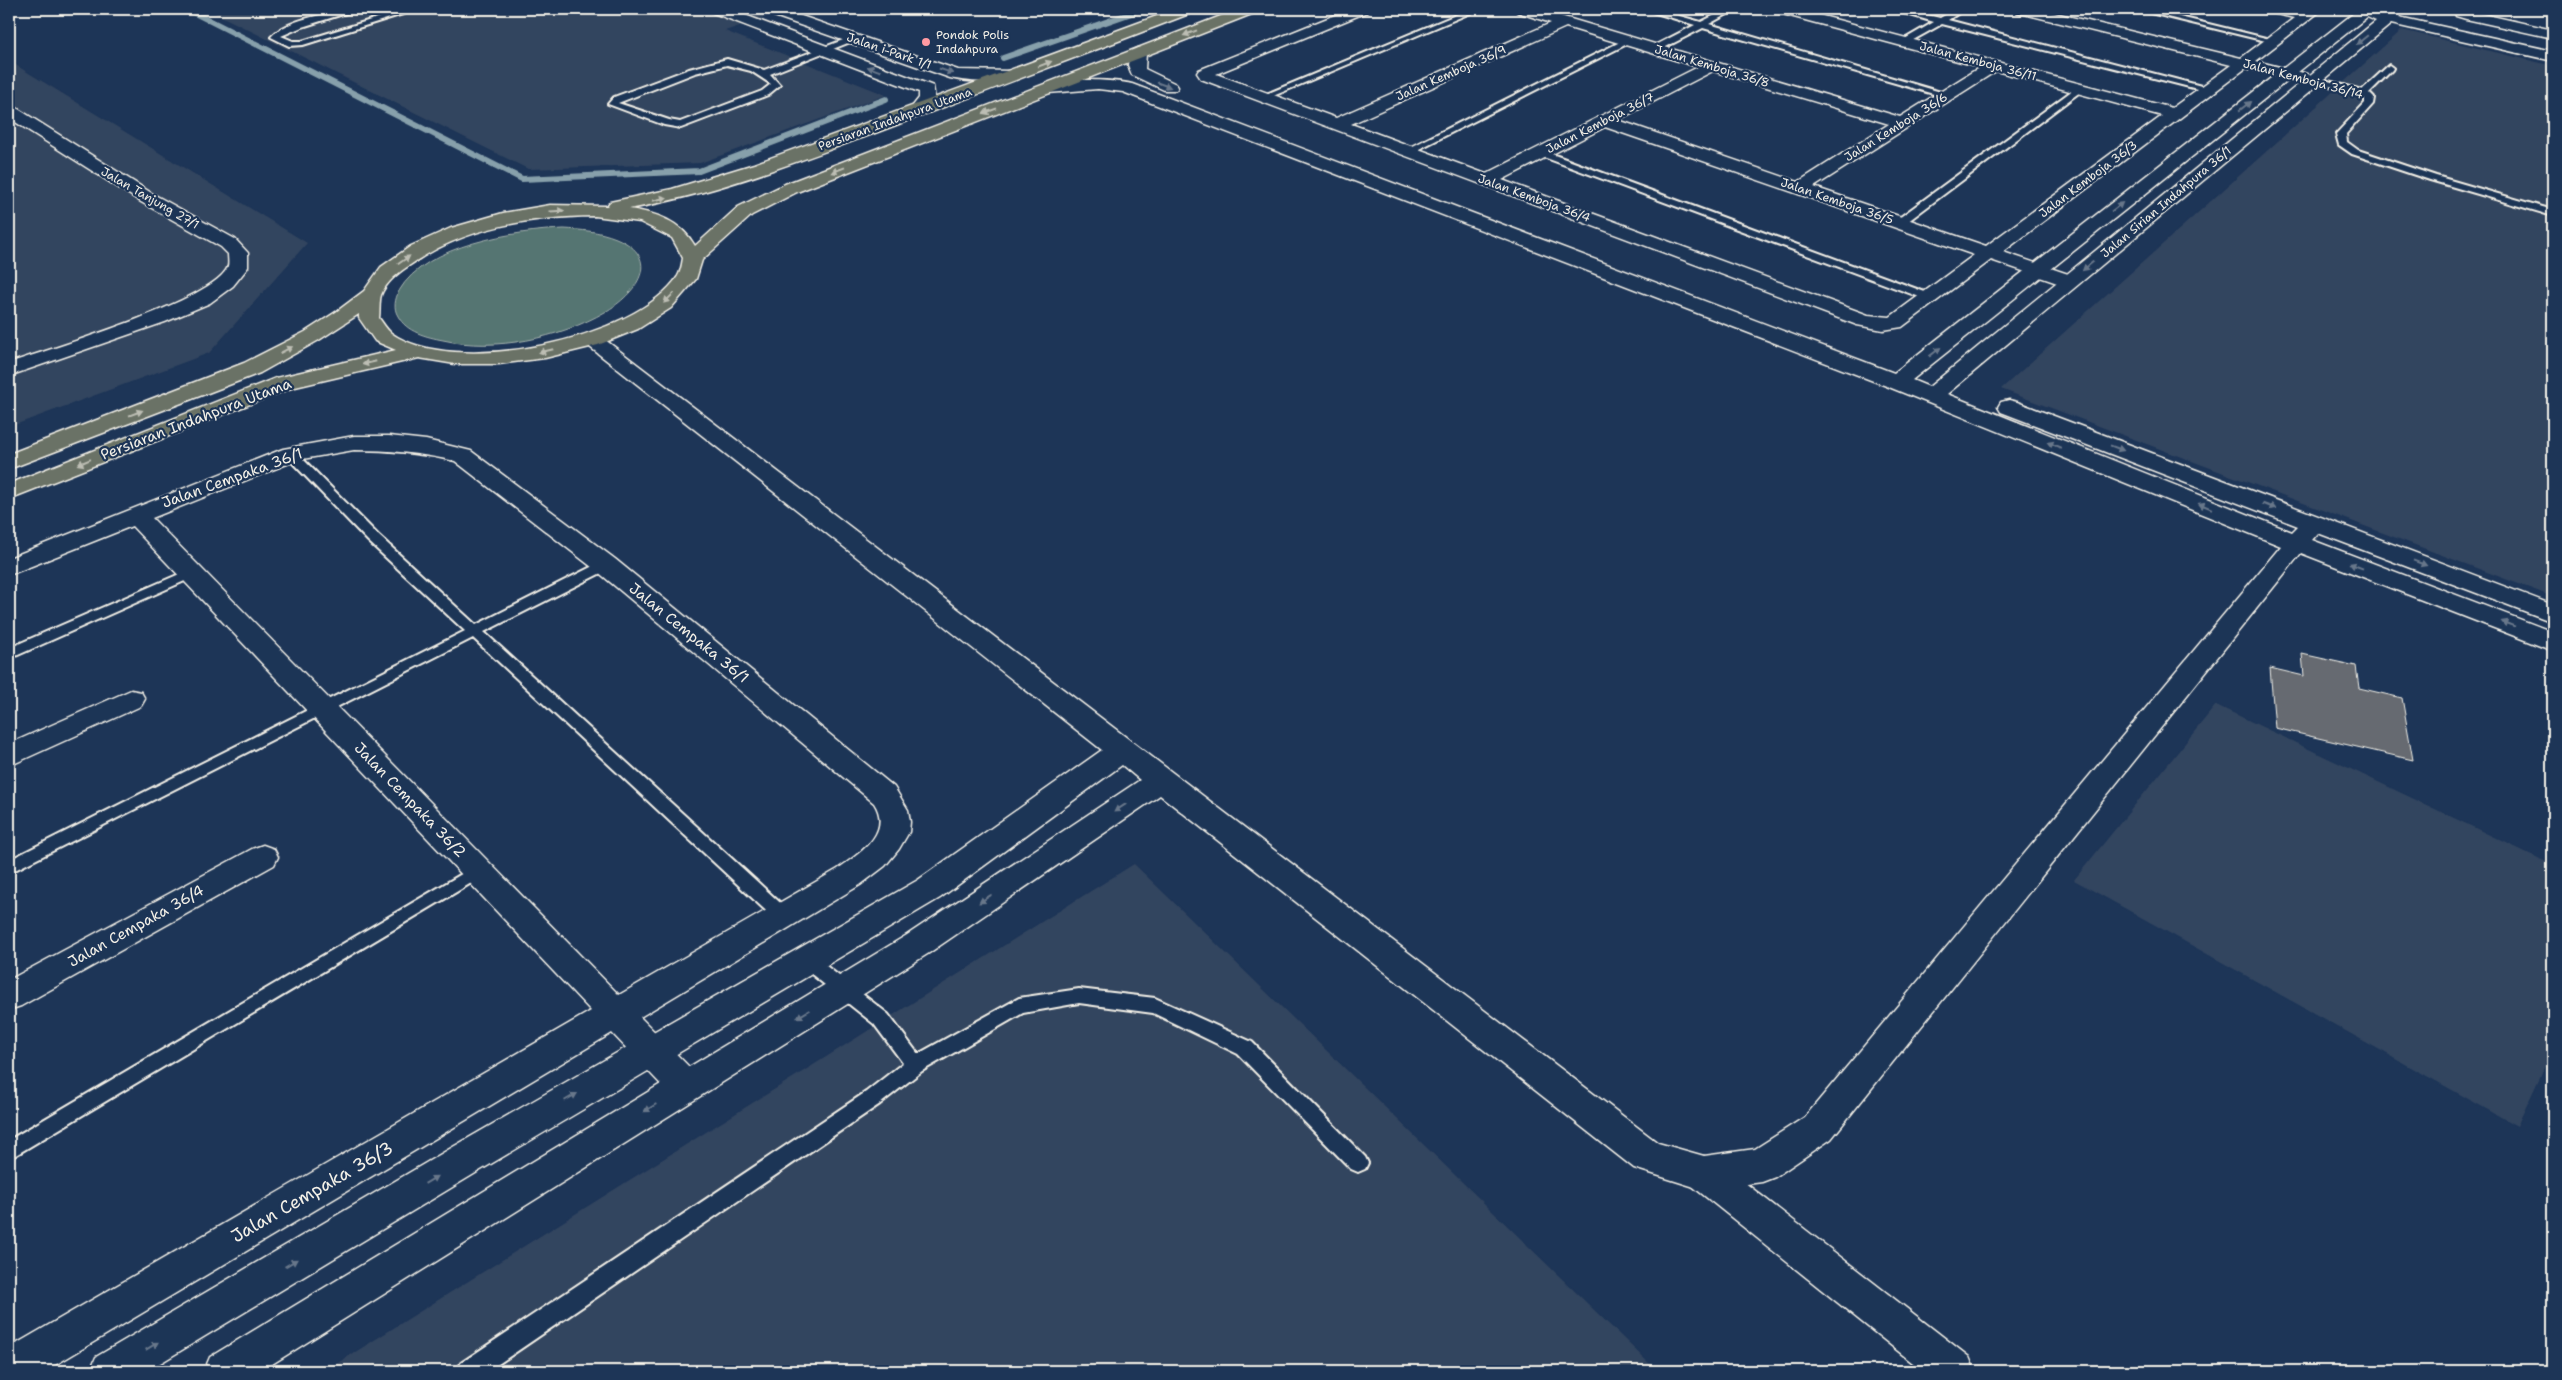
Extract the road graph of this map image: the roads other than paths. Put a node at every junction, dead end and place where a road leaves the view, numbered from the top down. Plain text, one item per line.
1 (355, 9) edge
2 (415, 9) edge
3 (716, 9) edge
4 (768, 9) edge
5 (1189, 9) edge
6 (1252, 9) edge
7 (1362, 9) edge
8 (1476, 9) edge
9 (1522, 9) edge
10 (1647, 9) edge
11 (1733, 9) edge
12 (1780, 9) edge
13 (1894, 9) edge
14 (1961, 9) edge
15 (2021, 9) edge
16 (2138, 9) edge
17 (2273, 9) edge
18 (2461, 9) edge
19 (2365, 11) edge
20 (2395, 12) edge
21 (2311, 13) edge
22 (1941, 21) junction
23 (1565, 22) junction
24 (1703, 25) junction
25 (2553, 34) edge
26 (854, 39) junction
27 (2274, 40) junction
28 (1629, 41) junction
29 (1906, 42) junction
30 (2553, 45) edge
31 (1655, 49) junction
32 (823, 51) junction
33 (1138, 53) junction
34 (2553, 56) edge
35 (2243, 63) junction
36 (1711, 66) junction
37 (1993, 66) junction
38 (2389, 68) dead end
39 (763, 74) junction
40 (2286, 74) junction
41 (1012, 76) junction
42 (2313, 80) junction
43 (1048, 88) junction
44 (2080, 89) junction
45 (2208, 89) junction
46 (2364, 93) junction
47 (1947, 95) junction
48 (1263, 97) junction
49 (9, 111) edge
50 (916, 112) junction
51 (2175, 114) junction
52 (1604, 121) junction
53 (1902, 123) junction
54 (1337, 124) junction
55 (1408, 151) junction
56 (1541, 153) junction
57 (1488, 180) junction
58 (1800, 188) junction
59 (595, 210) junction
60 (2553, 213) edge
61 (1899, 222) junction
62 (1988, 253) junction
63 (692, 258) junction
64 (2038, 270) junction
65 (2070, 281) junction
66 (371, 294) junction
67 (1929, 297) junction
68 (1864, 321) joint
69 (593, 340) junction
70 (416, 352) junction
71 (9, 370) edge
72 (1905, 376) junction
73 (1940, 390) junction
74 (291, 454) junction
75 (9, 462) edge
76 (9, 492) edge
77 (134, 515) junction
78 (2305, 533) junction
79 (606, 565) junction
80 (9, 567) edge
81 (191, 573) junction
82 (2553, 614) edge
83 (476, 631) junction
84 (2553, 642) edge
85 (9, 654) edge
86 (131, 699) dead end
87 (321, 708) junction
88 (1121, 751) junction
89 (9, 756) edge
90 (1160, 781) junction
91 (264, 857) dead end
92 (9, 867) edge
93 (477, 871) junction
94 (782, 915) junction
95 (806, 960) junction
96 (844, 989) junction
97 (9, 996) edge
98 (615, 1014) junction
99 (651, 1050) junction
100 (916, 1066) junction
101 (685, 1086) junction
102 (9, 1150) edge
103 (1358, 1163) dead end
104 (1704, 1173) junction
105 (9, 1370) edge
106 (110, 1371) edge
107 (224, 1371) edge
108 (470, 1371) edge
109 (1955, 1371) edge

1 - 2 lane
3 - 32 street, Jalan i-Park 1/1
4 - 26 street, Jalan i-Park 1/1
41 -> 5 main road, Persiaran Indahpura Utama
6 -> 33 main road, Persiaran Indahpura Utama
7 - 48 street, Jalan Kemboja 36/4
8 - 48 lane
9 - 23 street, Jalan Kemboja 36/8
10 - 24 lane
11 - 24 lane
12 - 29 street, Jalan Kemboja 36/11
13 - 22 lane
14 - 22 lane
15 - 35 street, Jalan Kemboja 36/14
16 - 27 lane
17 - 21 street
18 - 25 street
19 - 20 street
19 - 40 street, Jalan Sirian Indahpura 36/1
20 - 30 street
20 - 34 street
20 -> 42 street, Jalan Sirian Indahpura 36/1
21 - 27 street, Jalan Kemboja 36/3
22 - 29 lane
22 - 45 lane
23 - 28 street, Jalan Kemboja 36/8
23 - 54 street, Jalan Kemboja 36/9
24 - 31 lane
24 - 47 lane
26 - 32 lane
26 -> 41 street, Jalan i-Park 1/1
27 - 35 street, Jalan Kemboja 36/3
28 - 31 street, Jalan Kemboja 36/8
28 - 55 lane
29 - 37 street, Jalan Kemboja 36/11
31 - 36 street, Jalan Kemboja 36/8
32 - 39 lane
50 -> 32 street, Jalan i-Park 1/1
33 - 43 main road, Persiaran Indahpura Utama
33 -> 72 street
35 - 40 street, Jalan Kemboja 36/14
35 - 45 street, Jalan Kemboja 36/3
36 - 52 street, Jalan Kemboja 36/7
36 - 53 street, Jalan Kemboja 36/8
37 - 44 street, Jalan Kemboja 36/11
37 - 47 street, Jalan Kemboja 36/6
38 - 46 lane
39 - 39 lane
40 - 42 street, Jalan Kemboja 36/14
64 -> 40 street, Jalan Sirian Indahpura 36/1
41 - 50 main road, Persiaran Indahpura Utama
42 - 46 lane, Jalan Kemboja 36/14
42 -> 65 street, Jalan Sirian Indahpura 36/1
43 -> 63 main road, Persiaran Indahpura Utama
43 - 72 street
44 - 51 street, Jalan Kemboja 36/11
44 - 61 lane
45 - 51 street, Jalan Kemboja 36/3
46 - 60 lane, Jalan Kemboja 36/14
47 - 53 street, Jalan Kemboja 36/6
48 - 54 street, Jalan Kemboja 36/4
49 - 71 street, Jalan Tanjung 27/1
59 -> 50 main road, Persiaran Indahpura Utama
51 - 62 street, Jalan Kemboja 36/3
52 - 56 street, Jalan Kemboja 36/7
52 - 58 street, Jalan Kemboja 36/5
53 - 58 street, Jalan Kemboja 36/6
54 - 55 street, Jalan Kemboja 36/4
55 - 57 street, Jalan Kemboja 36/4
56 - 57 street, Jalan Kemboja 36/7
56 - 67 lane
57 - 68 street, Jalan Kemboja 36/4
58 - 61 street, Jalan Kemboja 36/5
59 - 63 main road
66 -> 59 main road, Persiaran Indahpura Utama
61 - 62 street, Jalan Kemboja 36/5
62 - 64 street, Jalan Kemboja 36/5
62 - 67 street, Jalan Kemboja 36/3
63 -> 69 main road
64 - 65 street, Jalan Kemboja 36/5
72 -> 64 street, Jalan Sirian Indahpura 36/1
65 - 73 street, Jalan Sirian Indahpura 36/1
66 - 70 main road
75 -> 66 main road, Persiaran Indahpura Utama
67 - 68 street, Jalan Kemboja 36/3
69 -> 70 main road
69 - 88 street
70 -> 76 main road, Persiaran Indahpura Utama
72 - 73 street
73 - 78 street
74 - 77 street, Jalan Cempaka 36/1
74 - 79 street, Jalan Cempaka 36/1
74 - 83 lane
77 - 80 street, Jalan Cempaka 36/1
77 - 81 street, Jalan Cempaka 36/2
78 -> 82 street
84 -> 78 street
78 - 104 street
79 - 83 lane
79 - 94 street, Jalan Cempaka 36/1
81 - 85 lane
81 - 87 street, Jalan Cempaka 36/2
83 - 87 lane
83 - 94 lane
86 - 89 street
87 - 92 lane
87 - 93 street, Jalan Cempaka 36/2
88 - 90 street
88 - 95 street
90 -> 96 street
90 - 104 street
91 - 97 street, Jalan Cempaka 36/4
93 - 98 street, Jalan Cempaka 36/2
93 - 102 lane
94 - 98 street, Jalan Cempaka 36/1
95 - 96 lane
95 - 99 street
96 - 100 lane
96 -> 101 street
98 - 99 street, Jalan Cempaka 36/2
98 - 105 street, Jalan Cempaka 36/3
99 - 101 street, Jalan Cempaka 36/2
106 -> 99 street
100 - 103 lane
100 - 108 lane
101 -> 107 street
104 - 109 street

